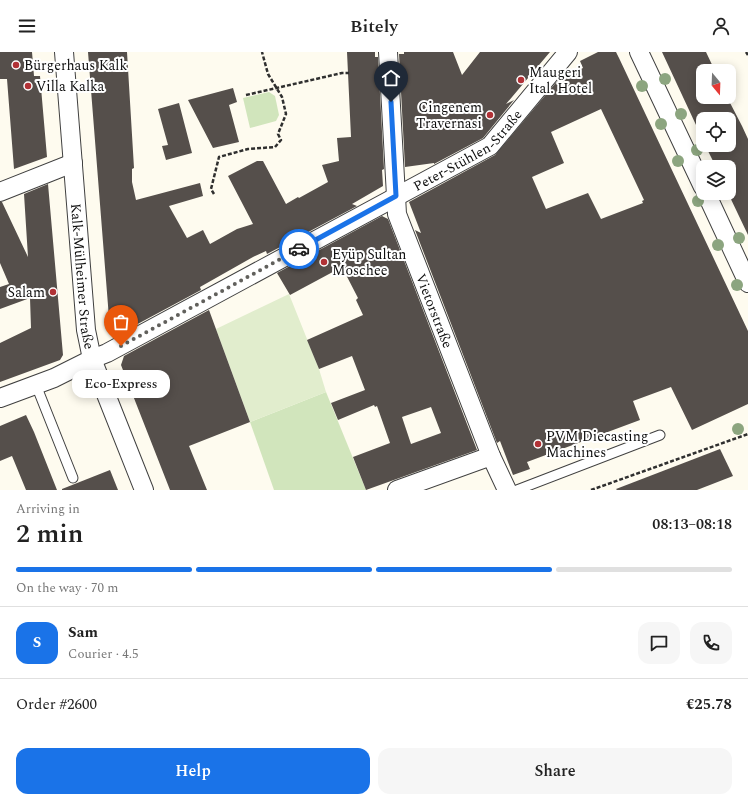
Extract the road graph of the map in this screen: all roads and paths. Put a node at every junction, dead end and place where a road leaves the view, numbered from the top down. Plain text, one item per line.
1 (64, 52) edge
2 (262, 52) edge
3 (388, 52) edge
4 (568, 52) edge
5 (639, 52) edge
6 (746, 52) edge
7 (748, 55) edge
8 (349, 73) dead end
9 (277, 88) junction
10 (246, 95) dead end
11 (73, 163) junction
12 (696, 172) edge
13 (0, 192) edge
14 (214, 194) dead end
15 (396, 196) junction
16 (709, 200) edge
17 (748, 283) edge
18 (92, 359) junction
19 (36, 385) junction
20 (0, 398) edge
21 (748, 434) edge
22 (660, 435) dead end
23 (491, 456) junction
24 (73, 478) dead end
25 (144, 490) edge
26 (397, 490) edge
27 (506, 490) edge
28 (517, 490) edge
29 (591, 490) edge

1 - 11 street, Kalk-Mülheimer Straße
2 - 9 path
3 - 15 street, Vietorstraße
4 - 15 street, Peter-Stühlen-Straße
5 - 12 street
6 - 7 path
8 - 9 path
9 - 10 path
9 - 14 path
11 - 13 street
11 - 18 street, Kalk-Mülheimer Straße
15 - 18 street, Peter-Stühlen-Straße
15 - 23 street, Vietorstraße
16 - 17 street
18 - 19 street, Peter-Stühlen-Straße
18 - 25 street, Kalk-Mülheimer Straße
19 - 20 street, Peter-Stühlen-Straße
19 - 24 lane
21 - 29 path
22 - 28 lane
23 - 26 street
23 - 27 street, Vietorstraße

